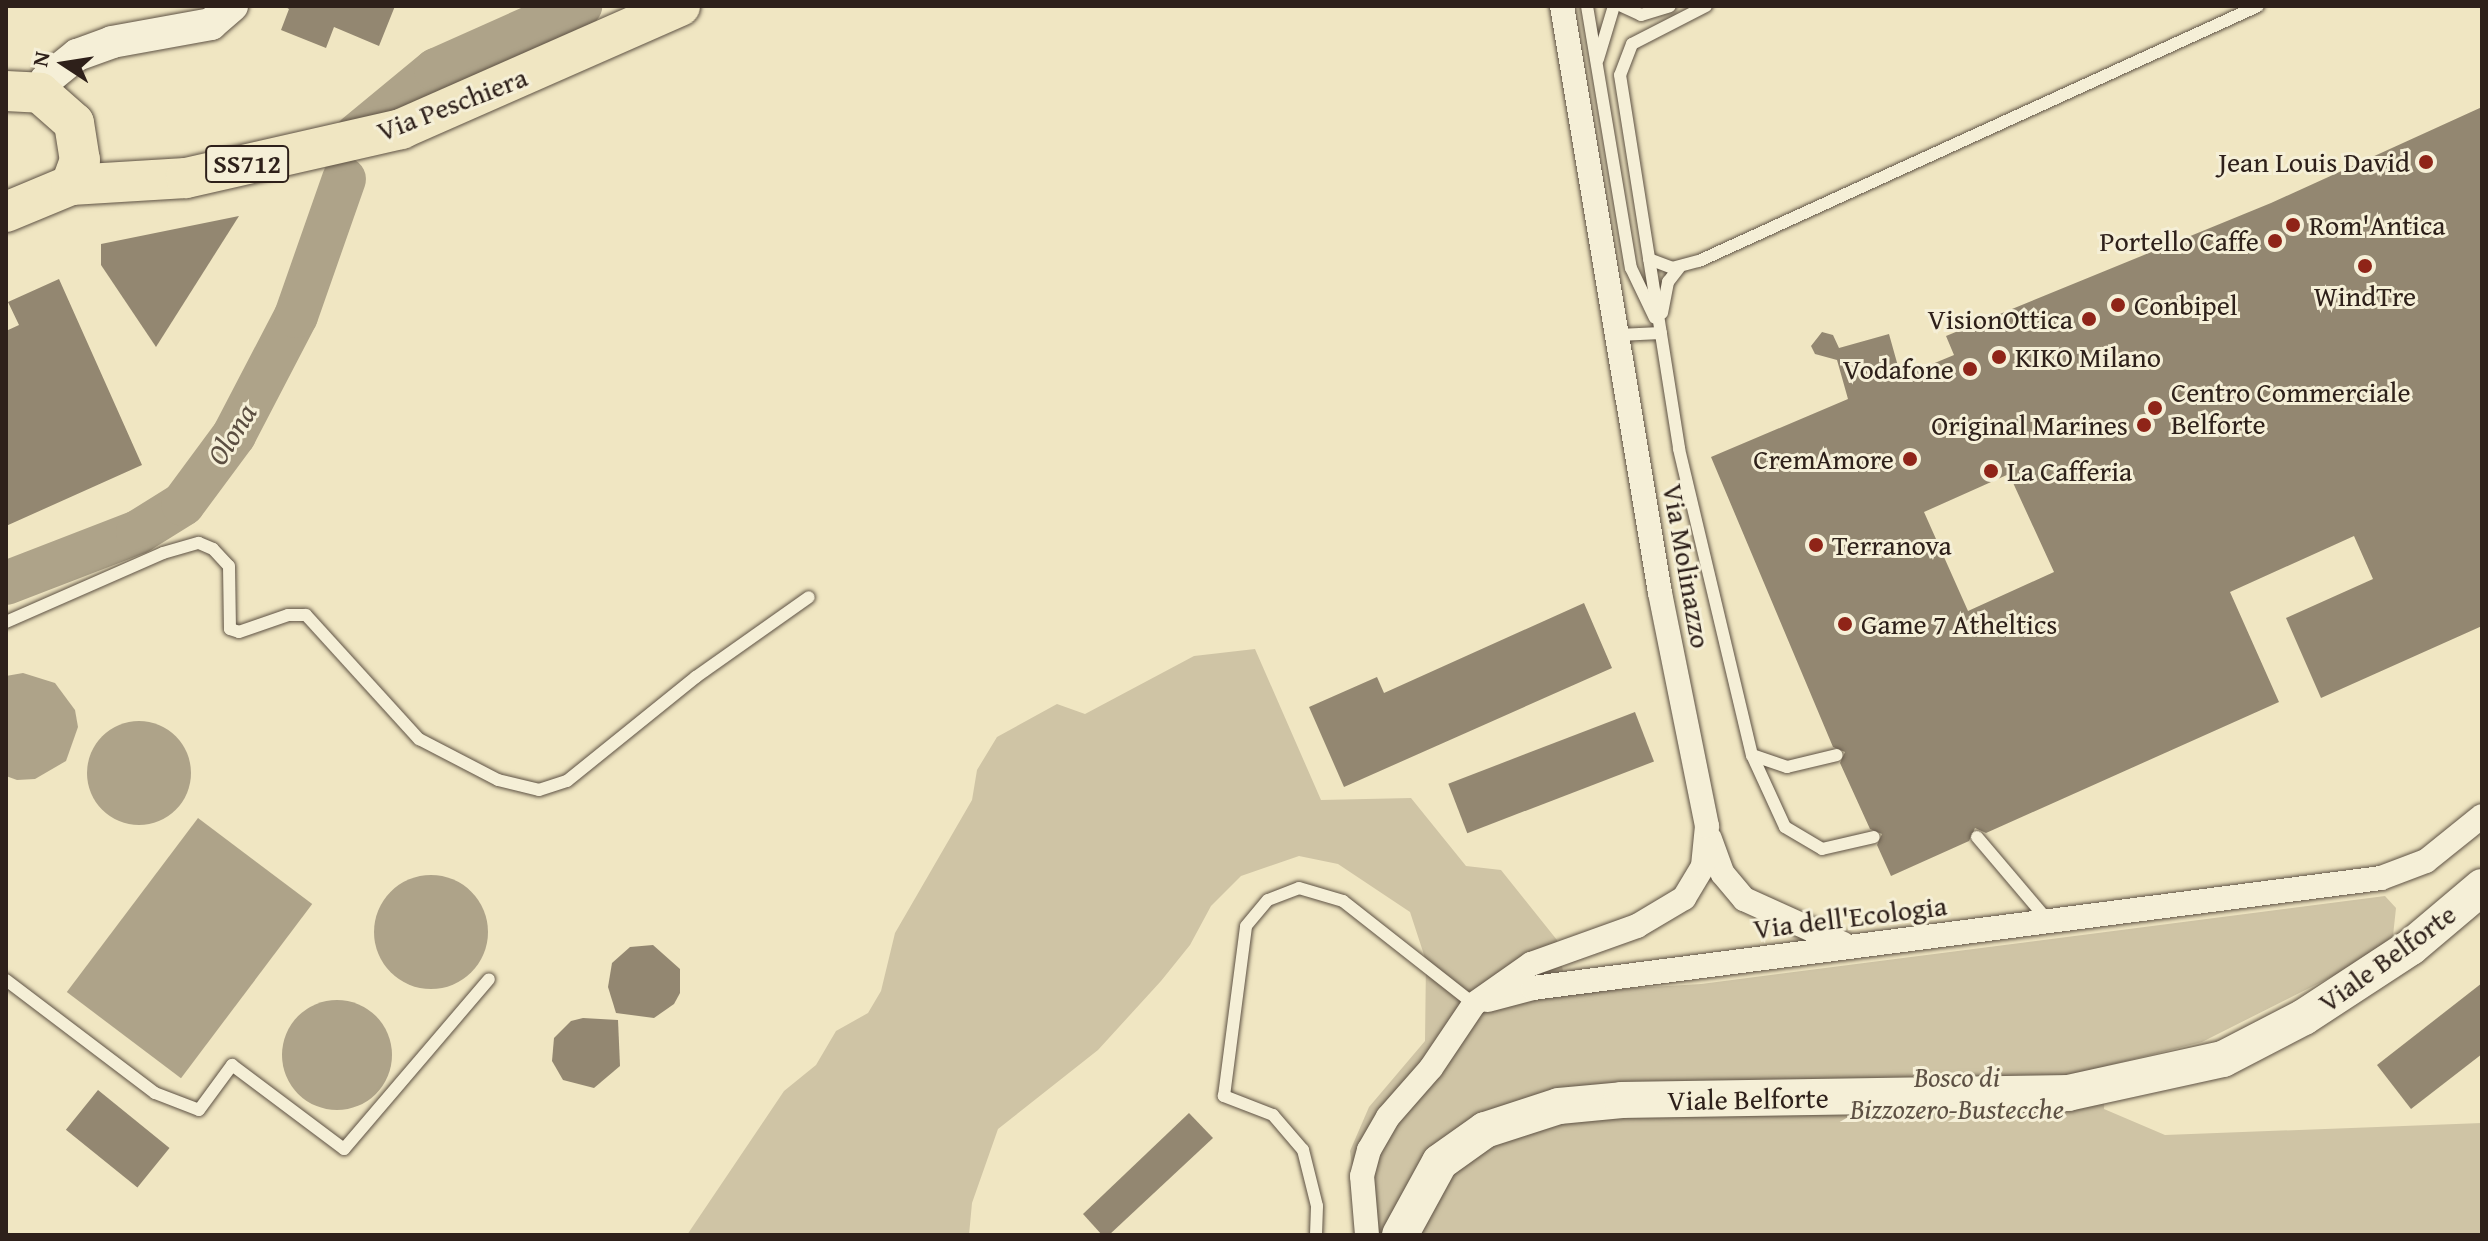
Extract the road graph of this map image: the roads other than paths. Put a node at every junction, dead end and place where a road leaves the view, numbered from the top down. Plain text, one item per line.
1 (232, 6) edge
2 (680, 6) edge
3 (1562, 6) edge
4 (1587, 6) edge
5 (1614, 6) edge
6 (1622, 6) edge
7 (1670, 6) edge
8 (1706, 6) edge
9 (2258, 6) edge
10 (2244, 10) edge
11 (1599, 78) junction
12 (23, 92) edge
13 (71, 185) junction
14 (6, 212) edge
15 (1649, 259) junction
16 (1679, 268) junction
17 (1660, 329) junction
18 (1618, 335) junction
19 (809, 597) dead end
20 (6, 622) edge
21 (1752, 755) junction
22 (1837, 755) dead end
23 (2482, 816) edge
24 (1707, 826) junction
25 (1874, 837) dead end
26 (1977, 837) dead end
27 (2482, 887) edge
28 (2051, 924) junction
29 (1849, 946) junction
30 (489, 979) dead end
31 (6, 980) edge
32 (1474, 1004) junction
33 (1316, 1235) edge
34 (1367, 1235) edge
35 (1400, 1235) edge

1 - 12 street
2 - 13 main road, Via Peschiera / SS712
3 - 18 street, Via Molinazzo
4 - 11 lane
5 - 11 lane
6 - 7 lane
8 - 15 lane
9 - 10 lane
10 - 16 lane
11 - 17 lane
12 - 13 main road
13 - 14 main road, Via Peschiera / SS712
15 - 16 lane
15 - 17 lane
16 - 17 lane
17 - 18 lane
17 - 21 lane
18 - 24 street, Via Molinazzo
19 - 20 lane
21 - 22 lane
21 - 25 lane
23 - 28 street, Via dell'Ecologia
24 - 29 street
24 - 32 street, Via Molinazzo
26 - 28 lane
27 - 35 main road, Viale Belforte
28 - 29 street, Via dell'Ecologia
29 - 32 street, Via dell'Ecologia
30 - 31 lane
32 - 33 lane
32 - 34 street

